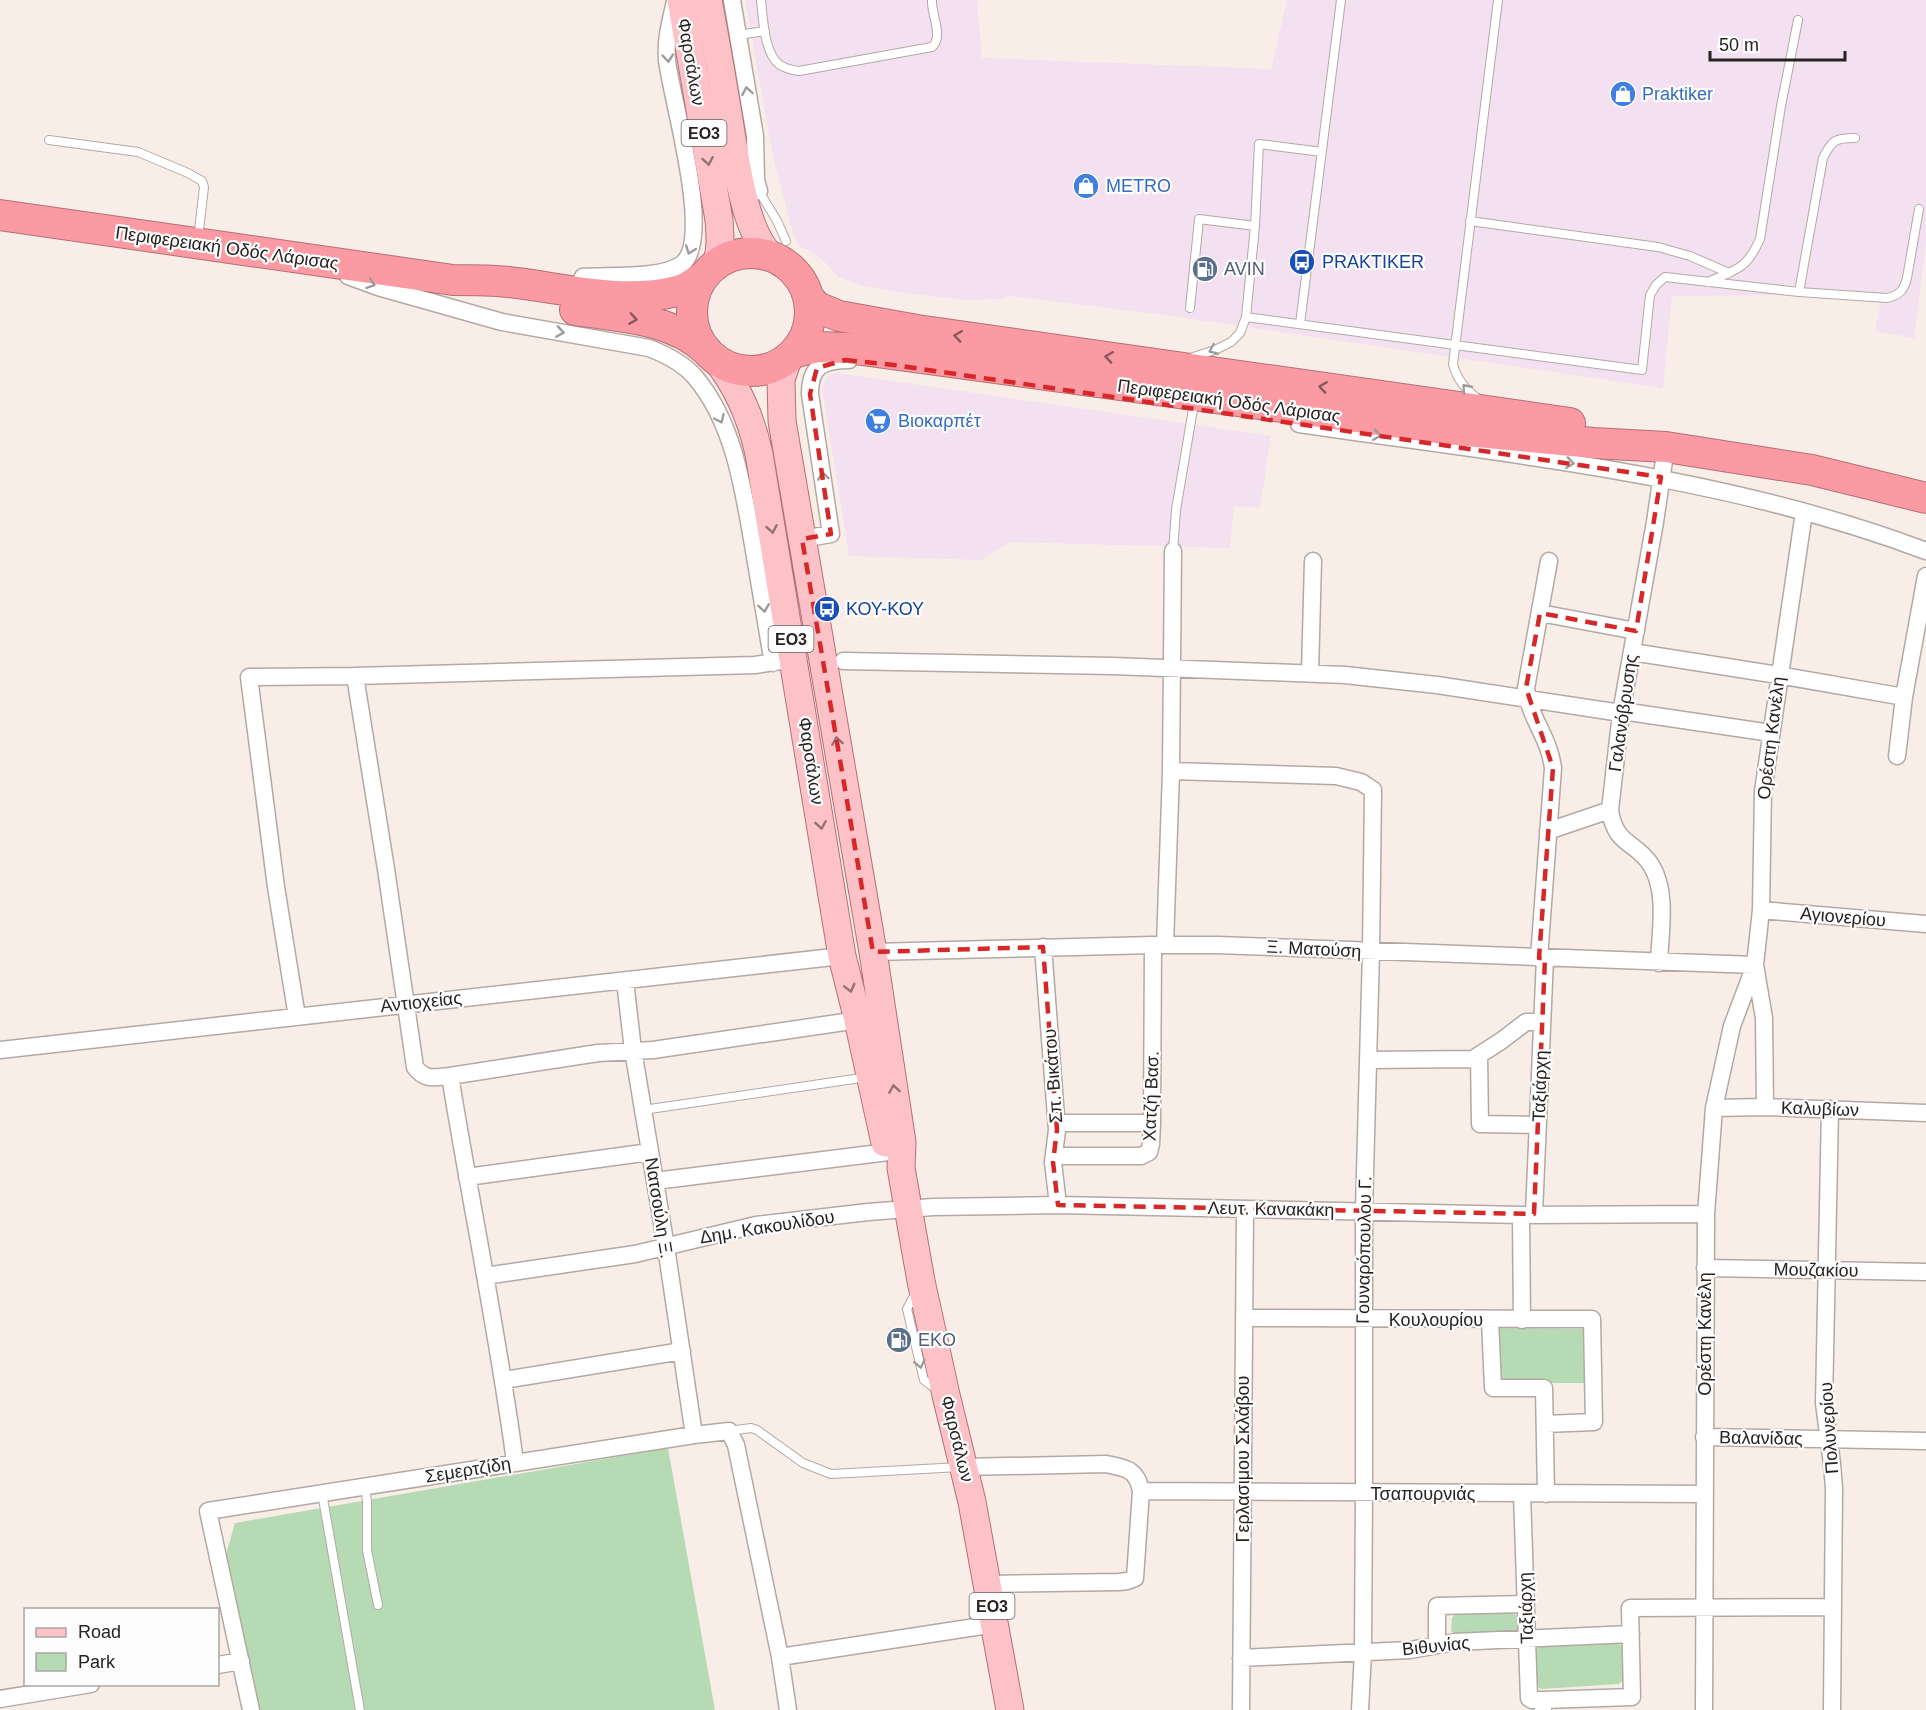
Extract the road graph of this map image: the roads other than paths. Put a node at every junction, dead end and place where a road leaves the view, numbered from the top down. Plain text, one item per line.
1 (675, 0) edge
2 (681, 0) edge
3 (708, 0) edge
4 (732, 0) edge
5 (761, 0) edge
6 (932, 0) edge
7 (1341, 0) edge
8 (1498, 0) edge
9 (1798, 20) dead end
10 (765, 31) junction
11 (738, 35) junction
12 (1855, 138) dead end
13 (49, 140) dead end
14 (1322, 152) junction
15 (751, 193) junction
16 (1919, 209) dead end
17 (0, 215) edge
18 (1470, 221) junction
19 (1255, 226) junction
20 (198, 244) junction
21 (778, 248) junction
22 (317, 262) junction
23 (709, 270) junction
24 (1729, 273) junction
25 (453, 280) junction
26 (1707, 282) junction
27 (579, 284) junction
28 (1798, 292) junction
29 (808, 297) junction
30 (1190, 308) dead end
31 (1246, 317) junction
32 (1300, 324) junction
33 (1454, 345) junction
34 (711, 354) junction
35 (791, 355) junction
36 (895, 359) junction
37 (1167, 366) junction
38 (1193, 409) junction
39 (1505, 413) junction
40 (1666, 447) junction
41 (1661, 477) junction
42 (1926, 498) edge
43 (1804, 512) junction
44 (802, 539) junction
45 (1173, 551) joint
46 (1926, 551) edge
47 (1313, 561) dead end
48 (1549, 561) dead end
49 (1926, 576) edge
50 (1540, 613) junction
51 (1636, 631) junction
52 (1632, 652) junction
53 (784, 661) junction
54 (843, 661) dead end
55 (1172, 669) junction
56 (1310, 673) junction
57 (1778, 675) junction
58 (355, 676) junction
59 (1904, 698) junction
60 (1527, 699) junction
61 (1622, 712) junction
62 (1771, 733) junction
63 (1897, 756) dead end
64 (1171, 771) junction
65 (1610, 810) junction
66 (1548, 831) junction
67 (1761, 910) junction
68 (1926, 924) edge
69 (1159, 945) junction
70 (1043, 947) junction
71 (873, 952) junction
72 (1371, 952) junction
73 (842, 956) junction
74 (1542, 958) junction
75 (1659, 963) junction
76 (1755, 965) junction
77 (625, 981) junction
78 (405, 1004) junction
79 (297, 1017) junction
80 (858, 1020) junction
81 (1542, 1022) junction
82 (0, 1050) edge
83 (633, 1050) junction
84 (1479, 1055) junction
85 (1369, 1060) junction
86 (450, 1076) junction
87 (871, 1076) junction
88 (1765, 1107) junction
89 (1713, 1108) junction
90 (1830, 1109) junction
91 (643, 1110) junction
92 (1926, 1113) edge
93 (1057, 1123) junction
94 (1152, 1123) junction
95 (1538, 1125) junction
96 (650, 1152) junction
97 (1054, 1156) junction
98 (895, 1160) junction
99 (467, 1177) junction
100 (655, 1181) junction
101 (1058, 1205) junction
102 (908, 1208) junction
103 (1245, 1209) junction
104 (1364, 1210) junction
105 (1527, 1214) junction
106 (1706, 1214) junction
107 (666, 1247) junction
108 (1706, 1268) junction
109 (1827, 1270) junction
110 (1926, 1272) edge
111 (485, 1276) junction
112 (1244, 1318) junction
113 (1364, 1319) junction
114 (1490, 1320) junction
115 (1522, 1320) junction
116 (682, 1351) junction
117 (504, 1380) junction
118 (1545, 1424) junction
119 (729, 1431) junction
120 (694, 1435) junction
121 (1704, 1437) junction
122 (1828, 1439) junction
123 (1926, 1441) edge
124 (515, 1462) junction
125 (963, 1467) junction
126 (364, 1486) junction
127 (1141, 1491) junction
128 (322, 1493) junction
129 (1244, 1493) junction
130 (1364, 1493) junction
131 (1522, 1494) junction
132 (1546, 1494) junction
133 (1705, 1494) junction
134 (988, 1584) junction
135 (1526, 1604) junction
136 (378, 1605) dead end
137 (1705, 1606) junction
138 (1833, 1607) junction
139 (995, 1623) junction
140 (1630, 1634) junction
141 (1527, 1640) junction
142 (1437, 1644) junction
143 (1363, 1652) junction
144 (780, 1657) junction
145 (1241, 1658) junction
146 (241, 1661) junction
147 (219, 1665) edge
148 (79, 1686) edge
149 (0, 1699) edge
150 (1543, 1705) edge
151 (251, 1710) edge
152 (360, 1710) edge
153 (788, 1710) edge
154 (1010, 1710) edge
155 (1240, 1710) edge
156 (1360, 1710) edge
157 (1704, 1710) edge
158 (1832, 1710) edge

1 -> 27 street
2 -> 23 main road, Φαρσάλων / ΕΟ3
3 - 15 main road, Φαρσάλων / ΕΟ3
4 - 11 street
5 - 10 lane
6 - 10 lane
7 - 14 lane
8 - 18 lane
9 - 24 lane
10 - 11 lane
15 -> 11 street
12 - 28 lane
13 - 20 lane
14 - 19 lane
14 - 32 lane
15 - 21 main road, Φαρσάλων / ΕΟ3
16 - 28 lane
17 - 20 highway, Περιφερειακή Οδός Λάρισας
18 - 24 lane
18 - 33 lane
19 - 30 lane
19 - 31 lane
20 - 22 highway, Περιφερειακή Οδός Λάρισας
21 - 23 highway
21 - 29 highway, ΕΟ3
22 - 25 highway, Περιφερειακή Οδός Λάρισας
22 -> 53 street
23 - 27 highway, Περιφερειακή Οδός Λάρισας
23 - 34 highway, ΕΟ3
24 - 26 lane
25 - 27 highway, Περιφερειακή Οδός Λάρισας
25 -> 34 highway, Περιφερειακή Οδός Λάρισας
26 - 28 lane
26 - 33 lane
29 - 35 highway, ΕΟ3
37 -> 29 highway, Περιφερειακή Οδός Λάρισας
31 - 32 lane
31 -> 37 lane
32 - 33 lane
39 -> 33 lane
34 - 35 highway
34 -> 53 main road, Φαρσάλων / ΕΟ3
35 - 36 highway, Περιφερειακή Οδός Λάρισας
35 - 44 main road, Φαρσάλων / ΕΟ3
36 - 38 street
36 - 40 highway, Περιφερειακή Οδός Λάρισας
44 -> 36 street
39 -> 37 highway, Περιφερειακή Οδός Λάρισας
38 -> 41 street
38 - 45 lane
39 - 40 highway, Περιφερειακή Οδός Λάρισας
40 - 41 street, Γαλανόβρυσης
40 - 42 highway, Περιφερειακή Οδός Λάρισας
41 - 43 street
41 - 51 street, Γαλανόβρυσης
43 - 46 street
43 - 57 street, Ορέστη Κανέλη
71 -> 44 main road, Φαρσάλων / ΕΟ3
45 - 55 street, Χατζή Βασ.
47 - 56 street
48 - 50 street
49 - 59 street
50 - 51 street
50 - 60 street
51 - 52 street, Γαλανόβρυσης
52 - 57 street
52 - 61 street, Γαλανόβρυσης
53 - 58 street
53 -> 73 main road, Φαρσάλων / ΕΟ3
54 - 55 street
55 - 56 street
55 - 64 street, Χατζή Βασ.
56 - 60 street
57 - 59 street
57 - 62 street, Ορέστη Κανέλη
58 - 78 street
58 - 79 street
59 - 63 street
60 - 61 street
60 - 66 street, Ταξιάρχη
61 - 62 street
61 - 65 street, Γαλανόβρυσης
62 - 67 street, Ορέστη Κανέλη
64 - 69 street, Χατζή Βασ.
64 - 72 street, Γουναρόπουλου Γ.
65 - 66 street
65 - 75 street, Γαλανόβρυσης
66 - 74 street, Ταξιάρχη
67 - 68 street, Αγιονερίου
67 - 76 street, Ορέστη Κανέλη
69 - 70 street, Ξ. Ματούση
69 - 72 street, Ξ. Ματούση
69 - 94 street, Χατζή Βασ.
70 - 71 street, Ξ. Ματούση
70 - 93 street, Σπ. Βικάτου
98 -> 71 main road, Φαρσάλων / ΕΟ3
72 - 74 street, Ξ. Ματούση
72 - 85 street, Γουναρόπουλου Γ.
73 - 77 street, Αντιοχείας
73 -> 80 main road, Φαρσάλων / ΕΟ3
74 - 75 street, Ξ. Ματούση
74 - 81 street, Ταξιάρχη
75 - 76 street, Ξ. Ματούση
76 - 88 street, Ορέστη Κανέλη
76 - 89 street, Ορέστη Κανέλη
77 - 78 street, Αντιοχείας
77 - 83 street, Νατσούλη Ξ.
78 - 79 street, Αντιοχείας
78 - 86 street
79 - 82 street, Αντιοχείας
80 - 83 street
80 - 87 main road, Φαρσάλων / ΕΟ3
81 - 84 street
81 - 95 street, Ταξιάρχη
83 - 86 street
83 - 91 street, Νατσούλη Ξ.
84 - 85 street
84 - 95 street
85 - 104 street, Γουναρόπουλου Γ.
86 - 99 street
87 - 91 lane
87 - 98 main road, Φαρσάλων / ΕΟ3
88 - 89 street, Καλυβίων
88 - 90 street, Καλυβίων
89 - 106 street, Ορέστη Κανέλη
90 - 92 street, Καλυβίων
90 - 109 street, Πολυνερίου
91 - 96 street, Νατσούλη Ξ.
93 - 94 street
93 - 97 street, Σπ. Βικάτου
94 - 97 street, Χατζή Βασ.
95 - 105 street, Ταξιάρχη
96 - 99 street
96 - 100 street, Νατσούλη Ξ.
97 - 101 street, Σπ. Βικάτου
98 - 100 street
98 - 102 main road, Φαρσάλων / ΕΟ3
99 - 111 street
100 - 107 street, Νατσούλη Ξ.
101 - 102 street, Λευτ. Κανακάκη
101 - 103 street, Λευτ. Κανακάκη
102 - 107 street, Δημ. Κακουλίδου
102 - 125 main road, Φαρσάλων / ΕΟ3
103 - 104 street, Λευτ. Κανακάκη
103 - 112 street, Γερλασιμου Σκλάβου
104 - 105 street, Λευτ. Κανακάκη
104 - 113 street, Γουναρόπουλου Γ.
105 - 106 street, Λευτ. Κανακάκη
105 - 115 street, Ταξιάρχη
106 - 108 street, Ορέστη Κανέλη
107 - 111 street, Δημ. Κακουλίδου
107 - 116 street, Νατσούλη Ξ.
108 - 109 street, Μουζακίου
108 - 121 street, Ορέστη Κανέλη
109 - 110 street, Μουζακίου
109 - 122 street, Πολυνερίου
111 - 117 street
112 - 113 street, Κουλουρίου
112 - 129 street, Γερλασιμου Σκλάβου
113 - 114 street, Κουλουρίου
113 - 130 street, Γουναρόπουλου Γ.
114 - 115 street, Κουλουρίου
114 - 118 street
115 - 118 street, Κουλουρίου
116 - 117 street
116 - 120 street, Νατσούλη Ξ.
117 - 124 street
118 - 132 street
119 - 120 street, Σεμερτζίδη
119 - 125 lane
119 - 144 street
120 - 124 street, Σεμερτζίδη
121 - 122 street, Βαλανίδας
121 - 133 street, Ορέστη Κανέλη
122 - 123 street, Βαλανίδας
122 - 138 street, Πολυνερίου
124 - 126 street, Σεμερτζίδη
125 - 127 street
125 - 134 main road, Φαρσάλων / ΕΟ3
126 - 128 street, Σεμερτζίδη
126 - 136 lane
127 - 129 street, Τσαπουρνιάς
127 - 134 street
128 - 146 street, Σεμερτζίδη
128 - 152 lane
129 - 130 street, Τσαπουρνιάς
129 - 145 street, Γερλασιμου Σκλάβου
130 - 131 street, Τσαπουρνιάς
130 - 143 street, Γουναρόπουλου Γ.
131 - 132 street, Τσαπουρνιάς
131 - 135 street, Ταξιάρχη
132 - 133 street, Τσαπουρνιάς
133 - 137 street, Ορέστη Κανέλη
134 - 139 main road, Φαρσάλων / ΕΟ3
135 - 141 street, Ταξιάρχη
135 - 142 street
137 - 138 street
137 - 140 street
137 - 157 street, Ορέστη Κανέλη
138 - 158 street, Πολυνερίου
139 - 144 street
139 - 154 main road, Φαρσάλων / ΕΟ3
140 - 141 street, Βιθυνίας
140 - 150 street
141 - 142 street, Βιθυνίας
141 - 150 street, Ταξιάρχη
142 - 143 street, Βιθυνίας
143 - 145 street, Βιθυνίας
143 - 156 street, Γουναρόπουλου Γ.
144 - 153 street
145 - 155 street, Γερλασιμου Σκλάβου
146 - 147 street
146 - 151 street
148 - 149 street

